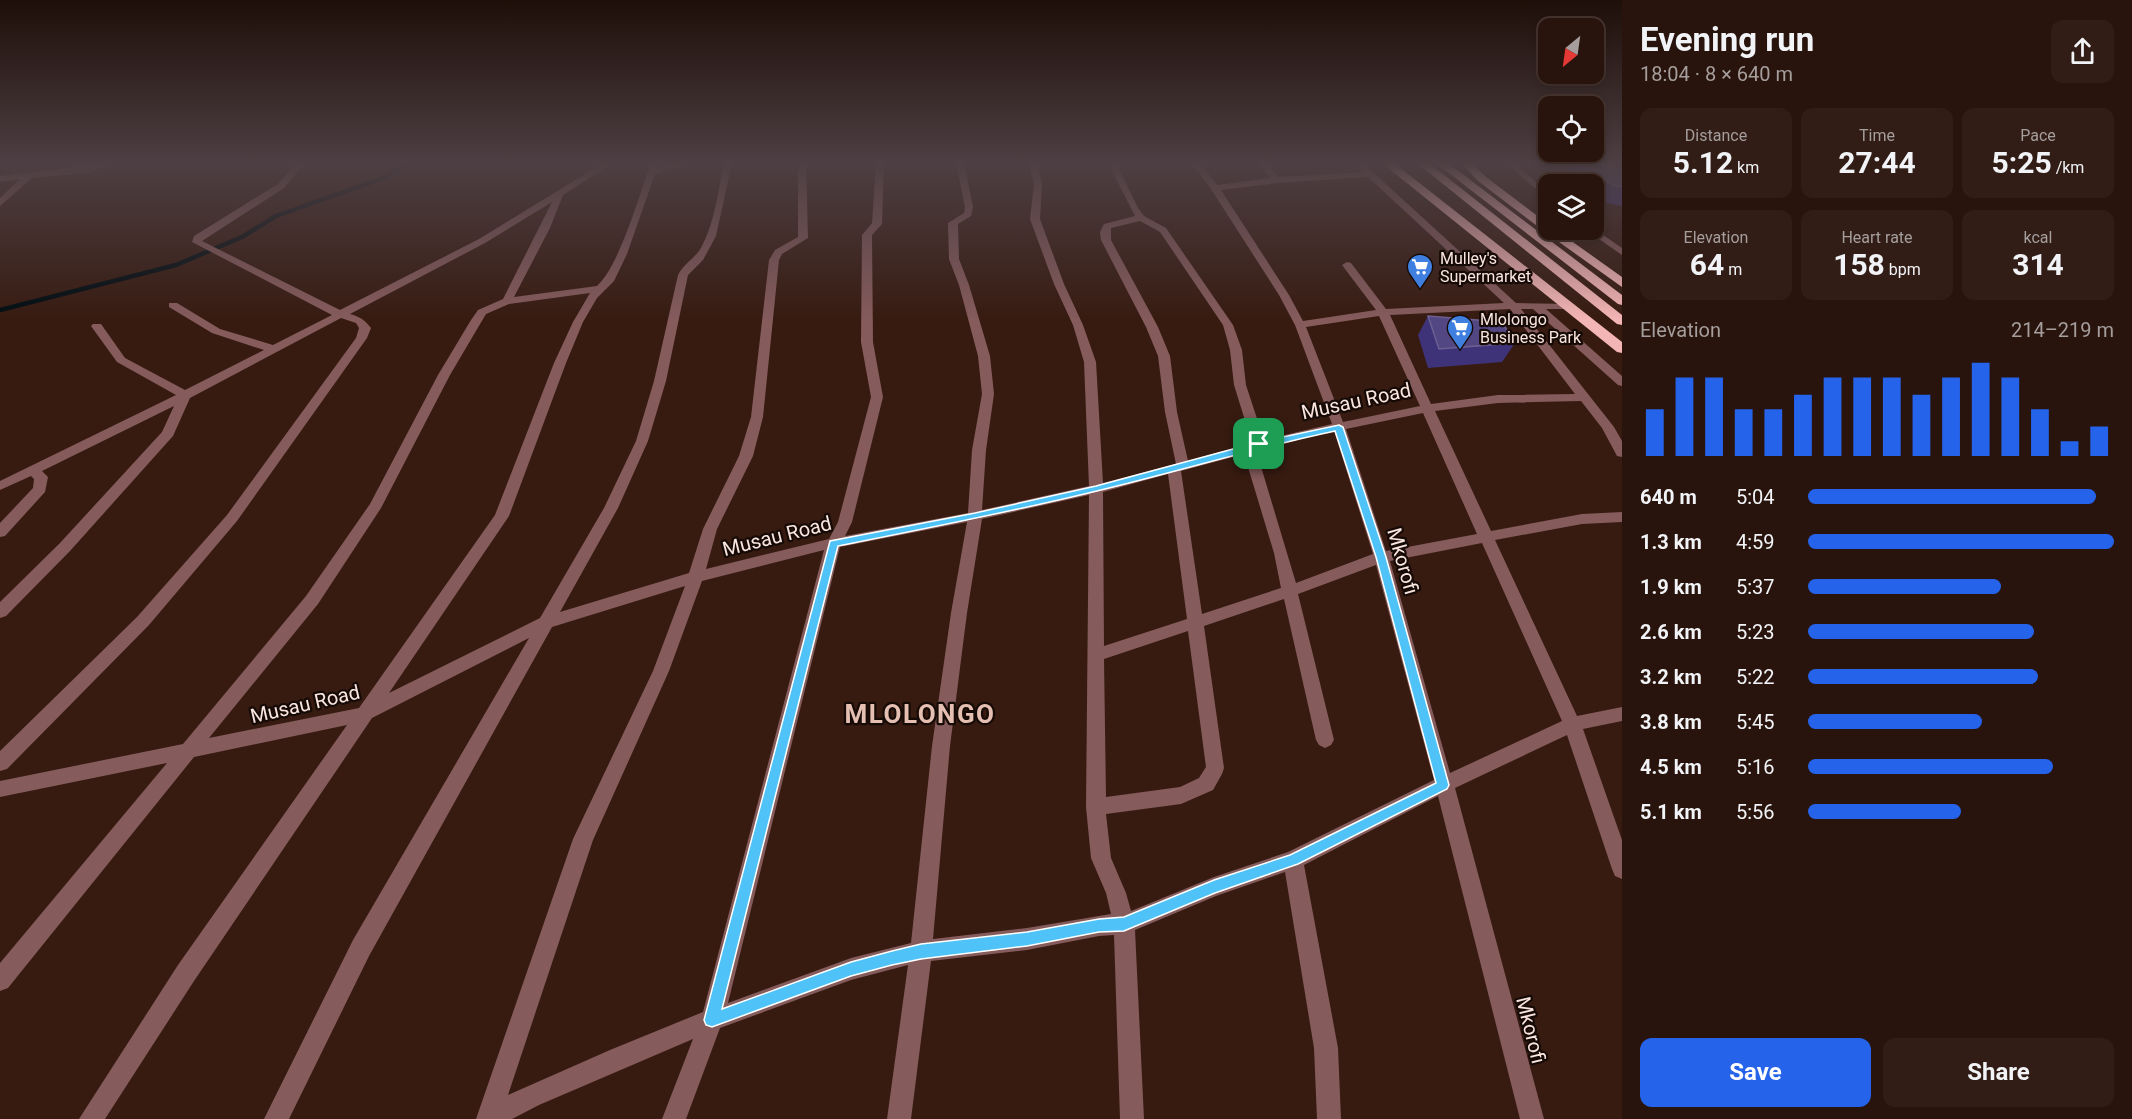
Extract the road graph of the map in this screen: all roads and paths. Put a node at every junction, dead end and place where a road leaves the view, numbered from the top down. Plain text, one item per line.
1 (233, 215) edge
2 (526, 215) edge
3 (551, 215) edge
4 (636, 215) edge
5 (715, 215) edge
6 (802, 215) edge
7 (877, 215) edge
8 (966, 215) edge
9 (1035, 215) edge
10 (1139, 215) edge
11 (1233, 215) edge
12 (1415, 215) edge
13 (1453, 215) edge
14 (1488, 215) edge
15 (1509, 215) edge
16 (1141, 218) junction
17 (1604, 239) edge
18 (1563, 240) edge
19 (1622, 252) edge
20 (1347, 266) dead end
21 (1622, 283) edge
22 (600, 289) junction
23 (1622, 301) edge
24 (507, 302) junction
25 (173, 305) dead end
26 (1513, 306) junction
27 (1536, 306) junction
28 (1568, 306) junction
29 (1383, 312) junction
30 (339, 314) junction
31 (1622, 321) edge
32 (1300, 325) junction
33 (97, 326) dead end
34 (273, 349) junction
35 (1622, 349) edge
36 (1622, 382) edge
37 (185, 395) junction
38 (1586, 397) junction
39 (1427, 408) junction
40 (1339, 427) junction
41 (1254, 446) junction
42 (1622, 453) edge
43 (1178, 467) junction
44 (32, 471) junction
45 (0, 486) edge
46 (1096, 489) junction
47 (975, 516) junction
48 (1622, 517) edge
49 (0, 532) edge
50 (1485, 537) junction
51 (834, 543) junction
52 (1381, 557) junction
53 (696, 577) junction
54 (1290, 591) junction
55 (0, 612) edge
56 (544, 623) junction
57 (1195, 623) junction
58 (1096, 655) junction
59 (1622, 714) edge
60 (362, 715) junction
61 (1572, 724) junction
62 (1325, 740) dead end
63 (190, 750) junction
64 (0, 763) edge
65 (1443, 785) junction
66 (0, 789) edge
67 (1095, 807) junction
68 (1293, 860) junction
69 (1622, 869) edge
70 (1124, 924) junction
71 (921, 951) junction
72 (0, 980) edge
73 (712, 1020) junction
74 (92, 1119) edge
75 (276, 1119) edge
76 (488, 1119) edge
77 (674, 1119) edge
78 (899, 1119) edge
79 (1132, 1119) edge
80 (1329, 1119) edge
81 (1532, 1119) edge

1 - 30 street
2 - 30 street
3 - 24 street
4 - 22 street
5 - 56 street
6 - 53 street
7 - 51 street
8 - 47 street
9 - 46 street
10 - 16 street
11 - 32 street, Mkorofi
12 - 26 street
13 - 28 highway
14 - 31 highway
15 - 23 highway
16 - 41 street
16 - 43 street
17 - 19 street
18 - 21 highway
20 - 29 street
22 - 24 street
22 - 60 street
24 - 63 street
25 - 34 street
26 - 27 street
26 - 29 street
26 - 38 street
27 - 28 street
27 - 36 street
28 - 35 highway
29 - 32 street
29 - 39 street
30 - 34 street
30 - 64 street
32 - 40 street, Mkorofi
33 - 37 street
34 - 37 street
37 - 44 street
37 - 55 street
38 - 39 street, Musau Road
38 - 42 street
39 - 40 street, Musau Road
39 - 50 street
40 - 41 street, Musau Road
40 - 52 street, Mkorofi
41 - 43 street, Musau Road
41 - 54 street
43 - 46 street, Musau Road
43 - 57 street
44 - 45 street
44 - 49 street
46 - 47 street, Musau Road
46 - 58 street
47 - 51 street, Musau Road
47 - 71 street
48 - 50 street
50 - 52 street
50 - 61 street
51 - 53 street, Musau Road
51 - 73 street
52 - 54 street
52 - 65 street, Mkorofi
53 - 56 street, Musau Road
53 - 76 street
54 - 57 street
54 - 62 street
56 - 60 street, Musau Road
56 - 75 street
57 - 58 street
57 - 67 street
58 - 67 street
59 - 61 street
60 - 63 street, Musau Road
60 - 74 street
61 - 65 street
61 - 69 street
63 - 66 street, Musau Road
63 - 72 street
65 - 68 street
65 - 81 street, Mkorofi
67 - 70 street
68 - 70 street
68 - 80 street
70 - 71 street
70 - 79 street
71 - 73 street
71 - 78 street
73 - 76 street
73 - 77 street

